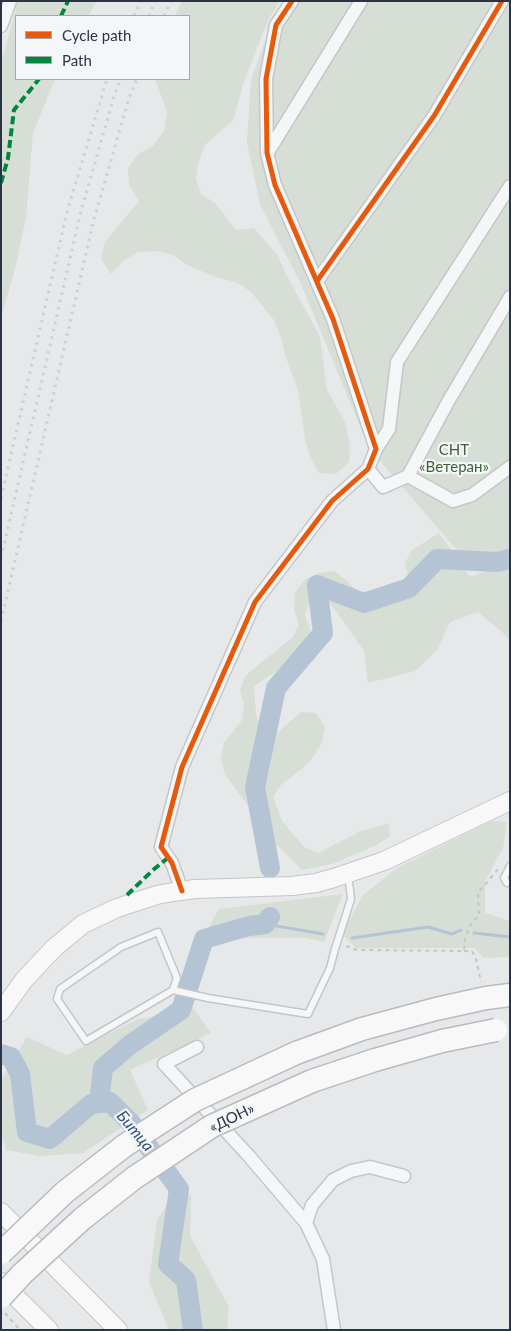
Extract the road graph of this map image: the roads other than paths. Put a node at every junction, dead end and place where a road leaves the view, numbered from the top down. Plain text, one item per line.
1 (10, 1) edge
2 (292, 1) edge
3 (361, 1) edge
4 (502, 1) edge
5 (1, 26) edge
6 (267, 153) junction
7 (510, 186) edge
8 (317, 281) junction
9 (510, 297) edge
10 (376, 449) junction
11 (510, 467) edge
12 (368, 468) junction
13 (408, 476) junction
14 (510, 801) edge
15 (507, 864) edge
16 (348, 874) junction
17 (507, 883) dead end
18 (182, 891) junction
19 (173, 990) junction
20 (510, 995) edge
21 (2, 1010) edge
22 (503, 1029) edge
23 (197, 1046) dead end
24 (404, 1176) dead end
25 (1, 1212) edge
26 (306, 1223) junction
27 (1, 1253) edge
28 (1, 1282) edge
29 (1, 1297) edge
30 (114, 1327) edge
31 (49, 1330) edge
32 (334, 1330) edge

1 - 5 street
2 - 6 street
3 - 6 street
4 - 8 street
6 - 8 street
7 - 10 street
8 - 10 street
9 - 13 street
10 - 12 street
11 - 13 street
12 - 13 street
12 - 18 street
14 - 16 main road
15 - 17 lane
16 - 18 main road
16 - 19 lane
18 - 21 main road
19 - 19 lane
20 - 27 highway, «ДОН», bridge
22 - 29 highway, «ДОН», bridge
23 - 26 street
24 - 26 street
25 - 30 main road
26 - 32 street
28 - 31 main road

